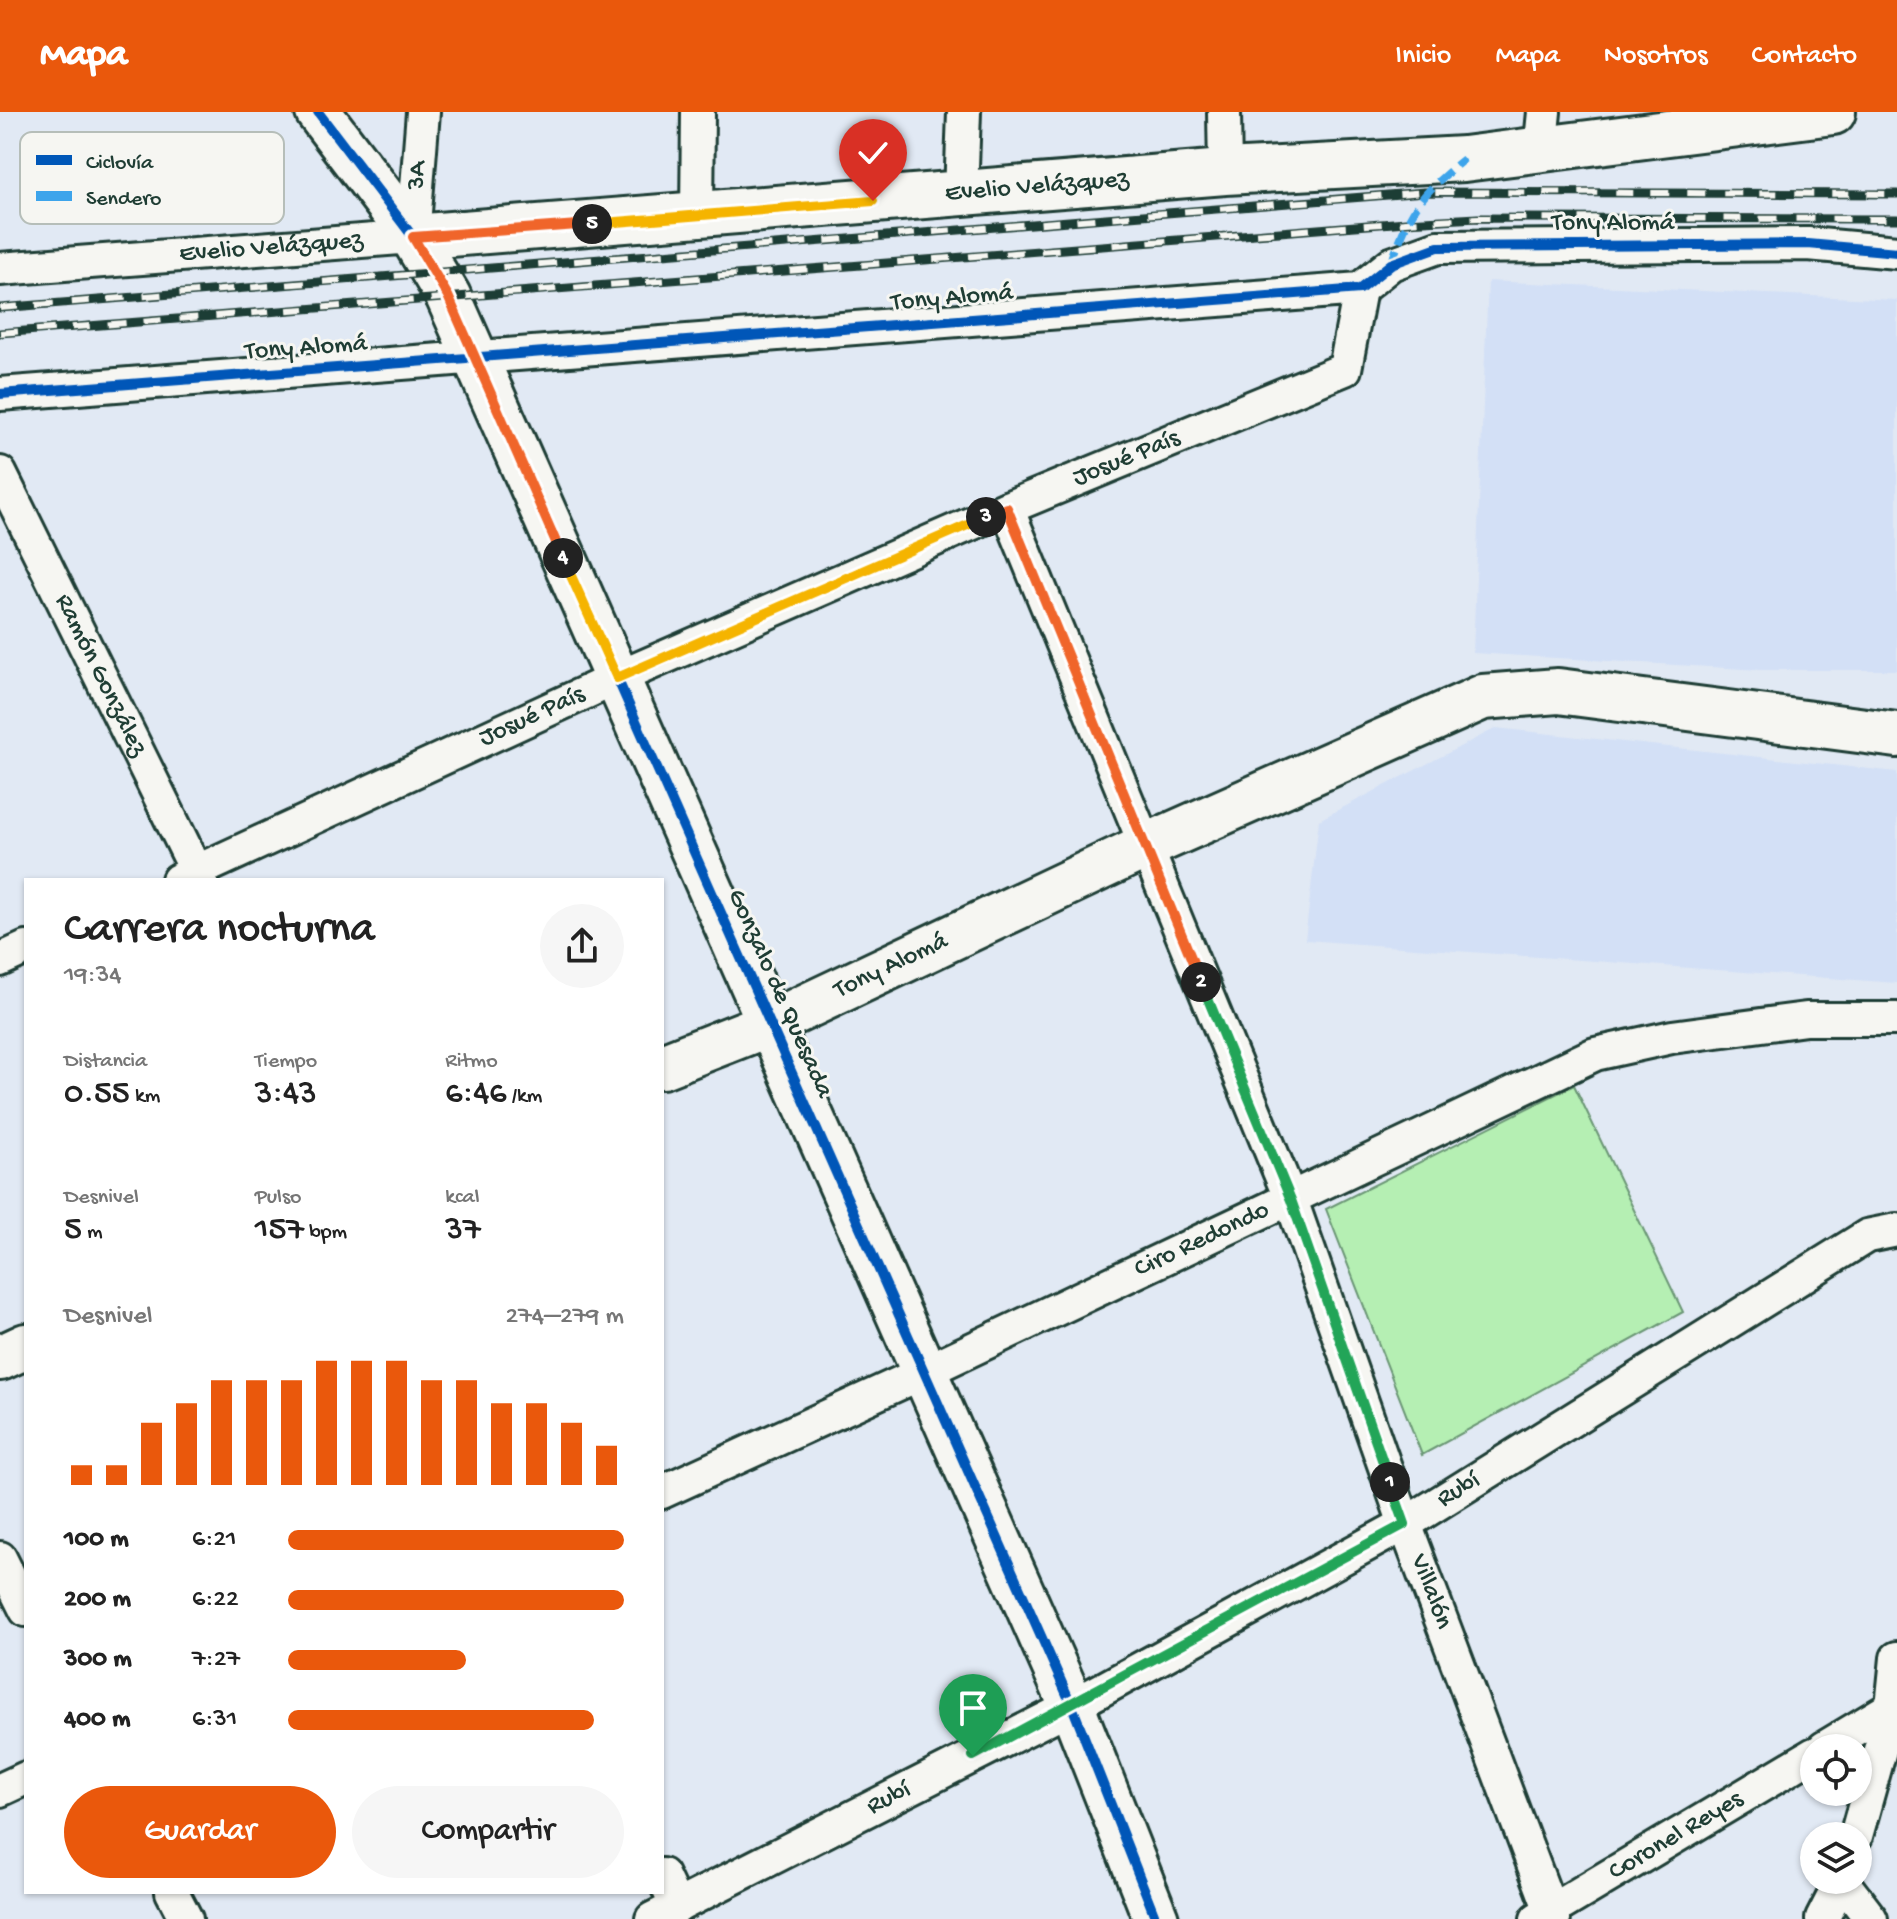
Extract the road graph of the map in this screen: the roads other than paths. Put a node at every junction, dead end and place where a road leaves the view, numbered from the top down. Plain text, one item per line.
1 (318, 112) edge
2 (423, 112) edge
3 (698, 112) edge
4 (964, 112) edge
5 (1224, 112) edge
6 (1833, 112) edge
7 (1542, 132) edge
8 (1225, 172) junction
9 (961, 194) junction
10 (697, 216) junction
11 (413, 237) junction
12 (1897, 252) edge
13 (0, 269) edge
14 (1360, 289) junction
15 (474, 358) junction
16 (0, 394) edge
17 (4, 494) edge
18 (1007, 508) junction
19 (617, 678) junction
20 (1897, 735) edge
21 (1144, 847) junction
22 (192, 877) edge
23 (24, 949) edge
24 (0, 960) edge
25 (1897, 1019) edge
26 (769, 1024) junction
27 (664, 1065) edge
28 (1291, 1200) junction
29 (1882, 1233) edge
30 (24, 1347) edge
31 (0, 1358) edge
32 (922, 1373) junction
33 (664, 1491) edge
34 (1405, 1524) junction
35 (0, 1558) edge
36 (24, 1606) edge
37 (1897, 1658) edge
38 (1072, 1706) junction
39 (1892, 1707) junction
40 (1847, 1734) edge
41 (1800, 1762) edge
42 (1897, 1773) edge
43 (24, 1779) edge
44 (1872, 1783) edge
45 (0, 1790) edge
46 (1872, 1795) edge
47 (173, 1894) edge
48 (1835, 1894) edge
49 (1852, 1894) edge
50 (664, 1913) edge
51 (1547, 1916) edge
52 (186, 1919) edge
53 (1156, 1919) edge
54 (1822, 1919) edge
55 (1871, 1919) edge

1 - 11 street, Gonzalo de Quesada
2 - 11 street, 3A
3 - 10 street
4 - 9 street
5 - 8 street
6 - 7 street, Evelio Velázquez
7 - 8 street, Evelio Velázquez
8 - 9 street, Evelio Velázquez
9 - 10 street, Evelio Velázquez
10 - 11 street, Evelio Velázquez
11 - 13 street, Evelio Velázquez
11 - 15 street, Gonzalo de Quesada
12 - 14 street, Tony Alomá
14 - 15 street, Tony Alomá
14 - 18 street, Josué País
15 - 16 street, Tony Alomá
15 - 19 street, Gonzalo de Quesada
17 - 22 street, Ramón González
18 - 19 street, Josué País
18 - 21 street, Villalón
19 - 22 street, Josué País
19 - 26 street, Gonzalo de Quesada
20 - 21 street, Tony Alomá
21 - 26 street, Tony Alomá
21 - 28 street, Villalón
23 - 24 street
25 - 28 street, Ciro Redondo
26 - 27 street, Tony Alomá
26 - 32 street, Gonzalo de Quesada
28 - 32 street, Ciro Redondo
28 - 34 street, Villalón
29 - 34 street, Rubí
30 - 31 street
32 - 33 street, Ciro Redondo
32 - 38 street, Gonzalo de Quesada
34 - 38 street, Rubí
34 - 51 street, Villalón
35 - 36 street
37 - 39 street
38 - 50 street, Rubí
38 - 53 street, Gonzalo de Quesada
39 - 40 street
39 - 44 street
41 - 51 street, Coronel Reyes
42 - 46 street
43 - 45 street
47 - 52 street
48 - 54 street
49 - 55 street

